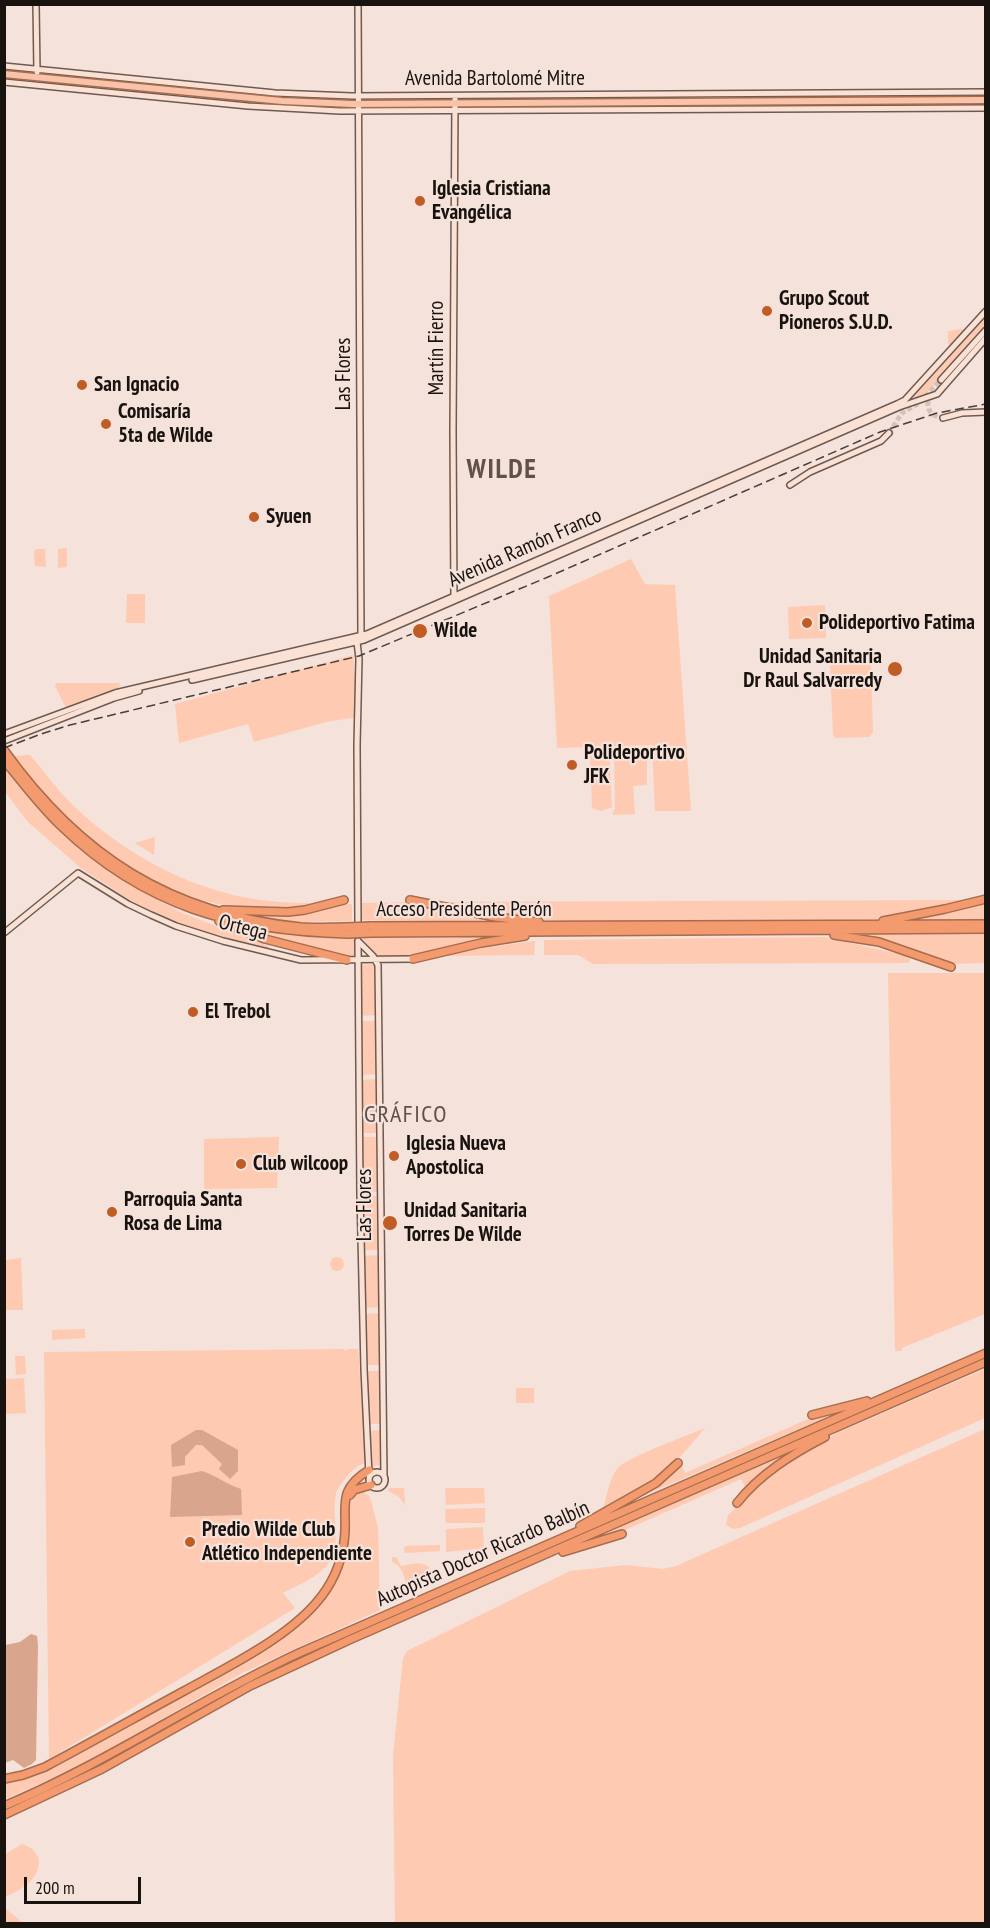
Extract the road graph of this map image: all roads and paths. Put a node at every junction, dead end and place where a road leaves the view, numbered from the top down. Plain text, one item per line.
1 (36, 4) edge
2 (358, 4) edge
3 (5, 66) edge
4 (37, 70) junction
5 (6, 78) edge
6 (39, 82) junction
7 (986, 92) edge
8 (455, 95) junction
9 (360, 96) junction
10 (986, 100) edge
11 (455, 103) junction
12 (359, 104) junction
13 (986, 108) edge
14 (455, 111) junction
15 (360, 112) junction
16 (986, 311) edge
17 (986, 332) edge
18 (986, 338) edge
19 (942, 380) tunnel mouth
20 (986, 412) edge
21 (943, 418) dead end
22 (889, 433) tunnel mouth
23 (790, 485) dead end
24 (454, 599) junction
25 (361, 636) junction
26 (357, 642) junction
27 (31, 728) junction
28 (9, 735) edge
29 (4, 741) edge
30 (4, 750) edge
31 (6, 760) edge
32 (986, 899) edge
33 (344, 900) dead end
34 (410, 900) dead end
35 (203, 910) junction
36 (358, 923) dead end
37 (986, 924) edge
38 (839, 925) junction
39 (575, 926) junction
40 (986, 929) edge
41 (371, 930) junction
42 (790, 931) junction
43 (566, 932) junction
44 (4, 933) edge
45 (413, 959) joint
46 (347, 960) junction
47 (358, 960) junction
48 (376, 960) junction
49 (951, 967) dead end
50 (986, 1353) edge
51 (986, 1362) edge
52 (881, 1399) junction
53 (877, 1409) junction
54 (812, 1415) dead end
55 (678, 1463) dead end
56 (369, 1473) junction
57 (384, 1476) junction
58 (371, 1485) junction
59 (737, 1503) dead end
60 (345, 1524) junction
61 (570, 1534) junction
62 (622, 1534) dead end
63 (526, 1563) junction
64 (4, 1779) edge
65 (4, 1806) edge
66 (4, 1815) edge

1 - 4 street
2 - 9 street, Las Flores
3 - 4 street, Avenida Bartolomé Mitre
4 - 6 street
4 - 9 street, Avenida Bartolomé Mitre
5 - 6 main road, Avenida Bartolomé Mitre
6 - 12 main road, Avenida Bartolomé Mitre
6 - 15 street, Avenida Bartolomé Mitre
7 - 8 street, Avenida Bartolomé Mitre
8 - 9 street, Avenida Bartolomé Mitre
8 - 11 street, Martín Fierro
9 - 12 street, Las Flores
10 - 11 main road, Avenida Bartolomé Mitre
11 - 12 main road, Avenida Bartolomé Mitre
11 - 14 street, Martín Fierro
12 - 15 street, Las Flores
13 - 14 street, Avenida Bartolomé Mitre
14 - 15 street, Avenida Bartolomé Mitre
14 - 24 street, Martín Fierro
15 - 25 street, Las Flores
16 - 24 street, Avenida Ramón Franco
17 - 19 street
18 - 24 street, Avenida Ramón Franco
20 - 21 street
22 - 23 street
24 - 25 street, Avenida Ramón Franco
24 - 26 street, Avenida Ramón Franco
25 - 27 street, Avenida Ramón Franco
26 - 27 street, Avenida Ramón Franco
26 - 36 street
27 - 28 street
28 - 29 street
30 - 31 highway, Acceso Presidente Perón
31 - 35 highway, Acceso Presidente Perón
32 - 38 highway
33 - 35 highway
34 - 39 highway
35 - 41 highway, Acceso Presidente Perón, bridge
35 - 46 highway
37 - 38 highway, Acceso Presidente Perón
38 - 39 highway, Acceso Presidente Perón
39 - 41 highway, Acceso Presidente Perón
40 - 42 highway, Acceso Presidente Perón
41 - 43 highway, Acceso Presidente Perón
42 - 43 highway, Acceso Presidente Perón
42 - 49 highway
43 - 45 highway
44 - 46 street, Ortega
45 - 48 street, Ortega
46 - 47 street, Ortega
47 - 48 street, Ortega
47 - 48 street, Las Flores
47 - 56 street, Las Flores
48 - 57 street, Las Flores
50 - 52 highway, Autopista Doctor Ricardo Balbín
51 - 53 highway, Autopista Doctor Ricardo Balbín
52 - 54 highway
52 - 61 highway, Autopista Doctor Ricardo Balbín
53 - 59 highway
53 - 63 highway, Autopista Doctor Ricardo Balbín
55 - 61 highway
56 - 57 street
56 - 58 street
56 - 60 highway
57 - 58 street
58 - 60 highway
60 - 64 highway
61 - 65 highway, Autopista Doctor Ricardo Balbín
62 - 63 highway
63 - 66 highway, Autopista Doctor Ricardo Balbín

